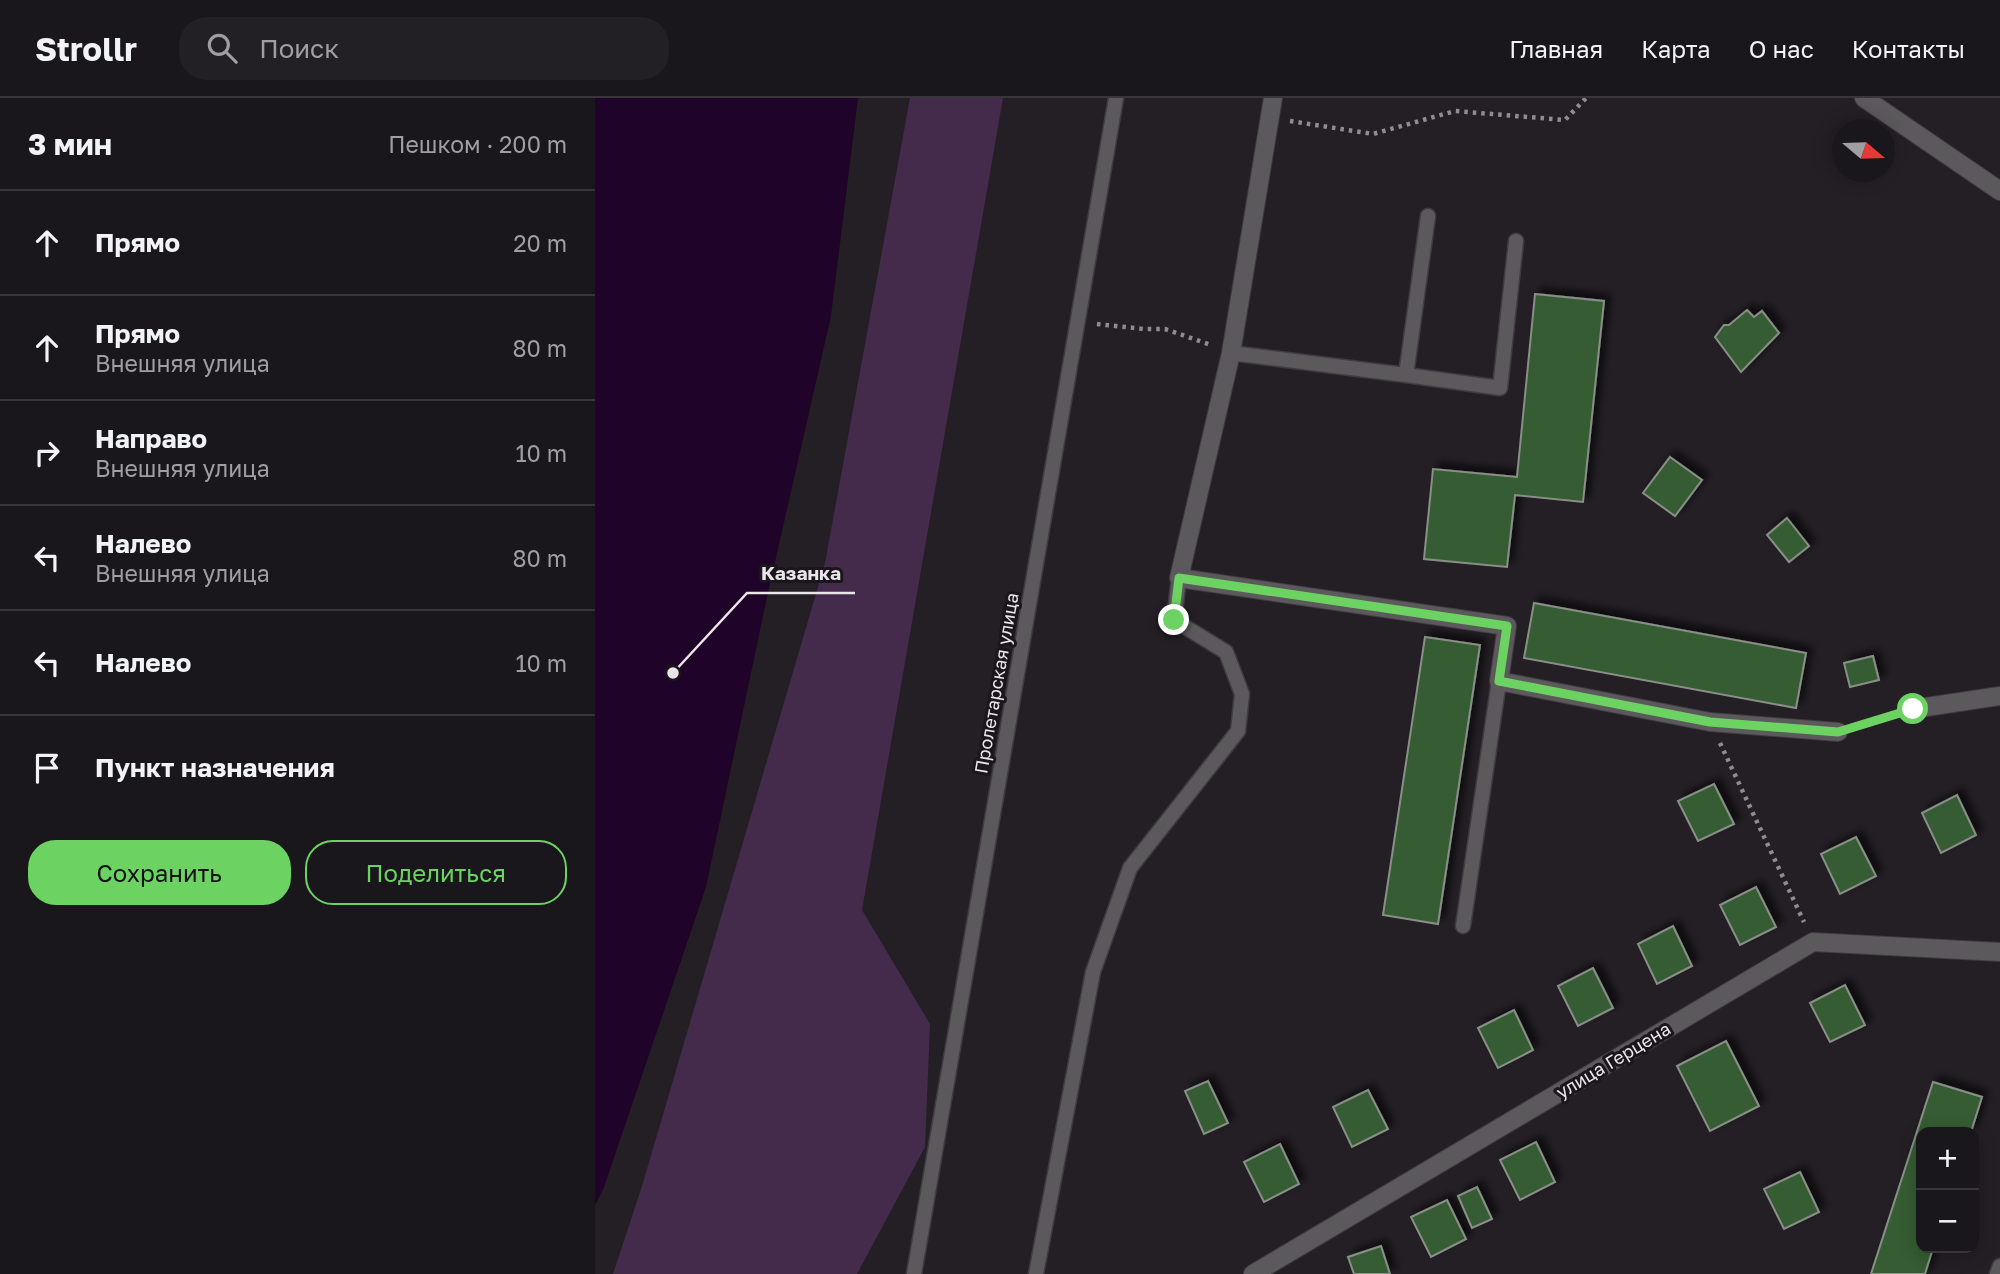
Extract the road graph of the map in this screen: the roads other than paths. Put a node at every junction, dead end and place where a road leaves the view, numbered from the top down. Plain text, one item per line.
1 (1116, 98) edge
2 (1273, 98) edge
3 (1864, 98) edge
4 (2000, 191) edge
5 (1428, 216) dead end
6 (1516, 240) dead end
7 (1231, 354) junction
8 (1406, 375) junction
9 (1179, 578) junction
10 (1499, 681) junction
11 (2000, 696) edge
12 (1913, 709) road end
13 (1838, 732) road end
14 (1463, 926) dead end
15 (2000, 951) edge
16 (2000, 1266) edge
17 (914, 1274) edge
18 (1036, 1274) edge
19 (1252, 1274) edge
20 (1997, 1274) edge

1 - 17 lane, Пролетарская улица
2 - 7 street
3 - 4 street
5 - 8 lane
6 - 8 lane
7 - 8 lane
7 - 9 street
9 - 10 street
9 - 18 lane
10 - 13 street
10 - 14 lane
11 - 12 street
15 - 19 street, улица Герцена
16 - 20 lane

